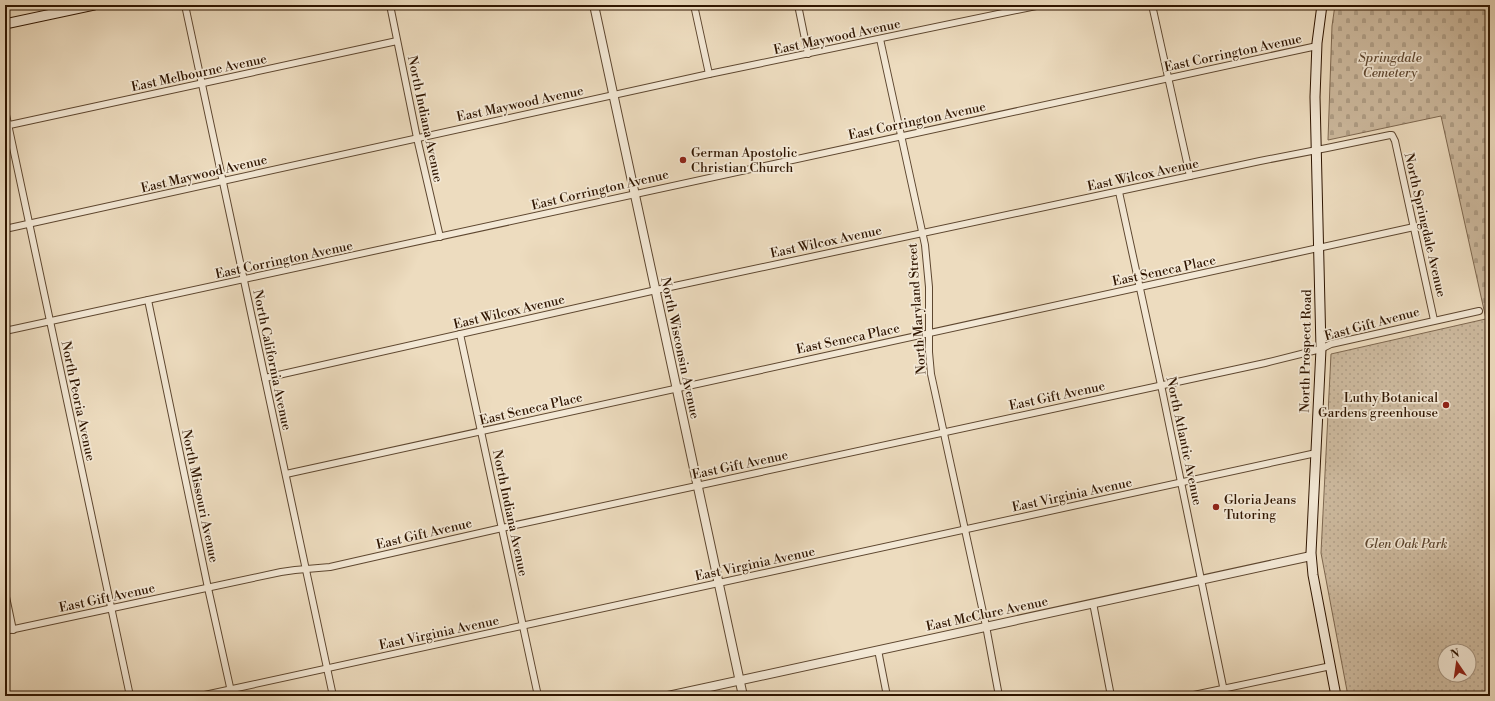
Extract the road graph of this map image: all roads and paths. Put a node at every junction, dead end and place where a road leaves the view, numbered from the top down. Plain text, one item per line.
1 (94, 5) edge
2 (185, 5) edge
3 (390, 5) edge
4 (594, 5) edge
5 (694, 5) edge
6 (798, 5) edge
7 (1041, 5) edge
8 (1152, 5) edge
9 (1322, 5) edge
10 (5, 24) edge
11 (880, 39) junction
12 (397, 41) junction
13 (1317, 46) junction
14 (808, 54) junction
15 (709, 74) junction
16 (1168, 78) junction
17 (202, 84) junction
18 (614, 95) junction
19 (5, 110) edge
20 (7, 126) edge
21 (901, 135) junction
22 (1392, 135) joint
23 (417, 138) junction
24 (1316, 150) junction
25 (1190, 176) junction
26 (222, 181) junction
27 (1119, 192) junction
28 (635, 194) junction
29 (30, 224) junction
30 (1414, 227) junction
31 (5, 229) edge
32 (923, 233) junction
33 (440, 237) junction
34 (1319, 249) junction
35 (243, 280) junction
36 (1140, 288) junction
37 (656, 290) junction
38 (148, 300) junction
39 (1479, 311) dead end
40 (1434, 320) junction
41 (50, 321) junction
42 (5, 331) edge
43 (930, 332) junction
44 (460, 334) junction
45 (1322, 349) junction
46 (265, 378) junction
47 (1161, 385) junction
48 (677, 388) junction
49 (481, 431) junction
50 (944, 432) junction
51 (1316, 453) junction
52 (286, 474) junction
53 (1181, 482) junction
54 (698, 485) junction
55 (502, 528) junction
56 (965, 529) junction
57 (1311, 556) junction
58 (305, 569) junction
59 (1201, 580) junction
60 (718, 583) junction
61 (208, 588) junction
62 (5, 592) edge
63 (1093, 603) junction
64 (111, 609) junction
65 (522, 626) junction
66 (986, 626) junction
67 (13, 630) junction
68 (5, 631) edge
69 (878, 650) junction
70 (1331, 666) junction
71 (327, 669) junction
72 (740, 680) junction
73 (1224, 688) junction
74 (232, 693) edge
75 (130, 696) edge
76 (200, 696) edge
77 (333, 696) edge
78 (538, 696) edge
79 (668, 696) edge
80 (743, 696) edge
81 (887, 696) edge
82 (999, 696) edge
83 (1111, 696) edge
84 (1189, 696) edge
85 (1225, 696) edge
86 (1336, 696) edge

1 - 10 main road
2 - 17 street, North California Avenue
3 - 12 street, North Indiana Avenue
4 - 18 street, North Wisconsin Avenue
5 - 15 street
6 - 14 street
7 - 11 street, East Maywood Avenue
8 - 16 street
9 - 13 main road, North Prospect Road
11 - 14 street, East Maywood Avenue
11 - 21 street, North Maryland Street
12 - 17 street, East Melbourne Avenue
12 - 23 street, North Indiana Avenue
13 - 16 street, East Corrington Avenue
13 - 24 main road, North Prospect Road
14 - 15 street, East Maywood Avenue
15 - 18 street, East Maywood Avenue
16 - 21 street, East Corrington Avenue
16 - 25 street
17 - 20 street, East Melbourne Avenue
17 - 26 street, North California Avenue
18 - 23 street, East Maywood Avenue
18 - 28 street, North Wisconsin Avenue
19 - 20 street, North Peoria Avenue
20 - 29 street, North Peoria Avenue
21 - 28 street, East Corrington Avenue
21 - 32 street, North Maryland Street
22 - 24 street, East Wilcox Avenue
22 - 30 street, North Springdale Avenue
23 - 26 street, East Maywood Avenue
23 - 33 street, North Indiana Avenue
24 - 25 street, East Wilcox Avenue
24 - 34 main road, North Prospect Road
25 - 27 street, East Wilcox Avenue
26 - 29 street, East Maywood Avenue
26 - 35 street, North California Avenue
27 - 32 street, East Wilcox Avenue
27 - 36 street, North Atlantic Avenue
28 - 33 street, East Corrington Avenue
28 - 37 street, North Wisconsin Avenue
29 - 31 street, East Maywood Avenue
29 - 41 street, North Peoria Avenue
30 - 34 street, East Seneca Place
30 - 40 street, North Springdale Avenue
32 - 37 street, East Wilcox Avenue
32 - 43 street, North Maryland Street
33 - 35 street, East Corrington Avenue
34 - 36 street, East Seneca Place
34 - 45 main road, North Prospect Road
35 - 38 street, East Corrington Avenue
35 - 46 street, North California Avenue
36 - 43 street, East Seneca Place
36 - 47 street, North Atlantic Avenue
37 - 44 street, East Wilcox Avenue
37 - 48 street, North Wisconsin Avenue
38 - 41 street, East Corrington Avenue
38 - 61 street, North Missouri Avenue
39 - 40 street, East Gift Avenue
40 - 45 street, East Gift Avenue
41 - 42 street, East Corrington Avenue
41 - 64 street, North Peoria Avenue
43 - 48 street, East Seneca Place
43 - 50 street, North Maryland Street
44 - 46 street, East Wilcox Avenue
44 - 49 street, North Indiana Avenue
45 - 47 street, East Gift Avenue
45 - 51 main road, North Prospect Road
46 - 52 street, North California Avenue
47 - 50 street, East Gift Avenue
47 - 53 street, North Atlantic Avenue
48 - 49 street, East Seneca Place
48 - 54 street, North Wisconsin Avenue
49 - 52 street, East Seneca Place
49 - 55 street, North Indiana Avenue
50 - 54 street, East Gift Avenue
50 - 56 street, North Maryland Street
51 - 53 street, East Virginia Avenue
51 - 57 main road, North Prospect Road
52 - 58 street, North California Avenue
53 - 56 street, East Virginia Avenue
53 - 59 street, North Atlantic Avenue
54 - 55 street, East Gift Avenue
54 - 60 street, North Wisconsin Avenue
55 - 58 street, East Gift Avenue
55 - 65 street, North Indiana Avenue
56 - 60 street, East Virginia Avenue
56 - 66 street, North Maryland Street
57 - 59 street, East McClure Avenue
57 - 70 main road, North Prospect Road
58 - 61 street, East Gift Avenue
58 - 71 street, North California Avenue
59 - 63 street, East McClure Avenue
59 - 73 street, North Atlantic Avenue
60 - 65 street, East Virginia Avenue
60 - 72 street, North Wisconsin Avenue
61 - 64 street, East Gift Avenue
61 - 74 street, North Missouri Avenue
62 - 67 street
63 - 66 street, East McClure Avenue
63 - 83 street
64 - 67 street, East Gift Avenue
64 - 75 street, North Peoria Avenue
65 - 71 street, East Virginia Avenue
65 - 78 street, North Indiana Avenue
66 - 69 street, East McClure Avenue
66 - 82 street, North Maryland Street
67 - 68 street, East Gift Avenue
69 - 72 street, East McClure Avenue
69 - 81 street
70 - 73 street
70 - 86 main road, North Prospect Road
71 - 74 street, East Virginia Avenue
71 - 77 street, North California Avenue
72 - 79 street, East McClure Avenue
72 - 80 street, North Wisconsin Avenue
73 - 84 street
73 - 85 street, North Atlantic Avenue
74 - 76 street, East Virginia Avenue

